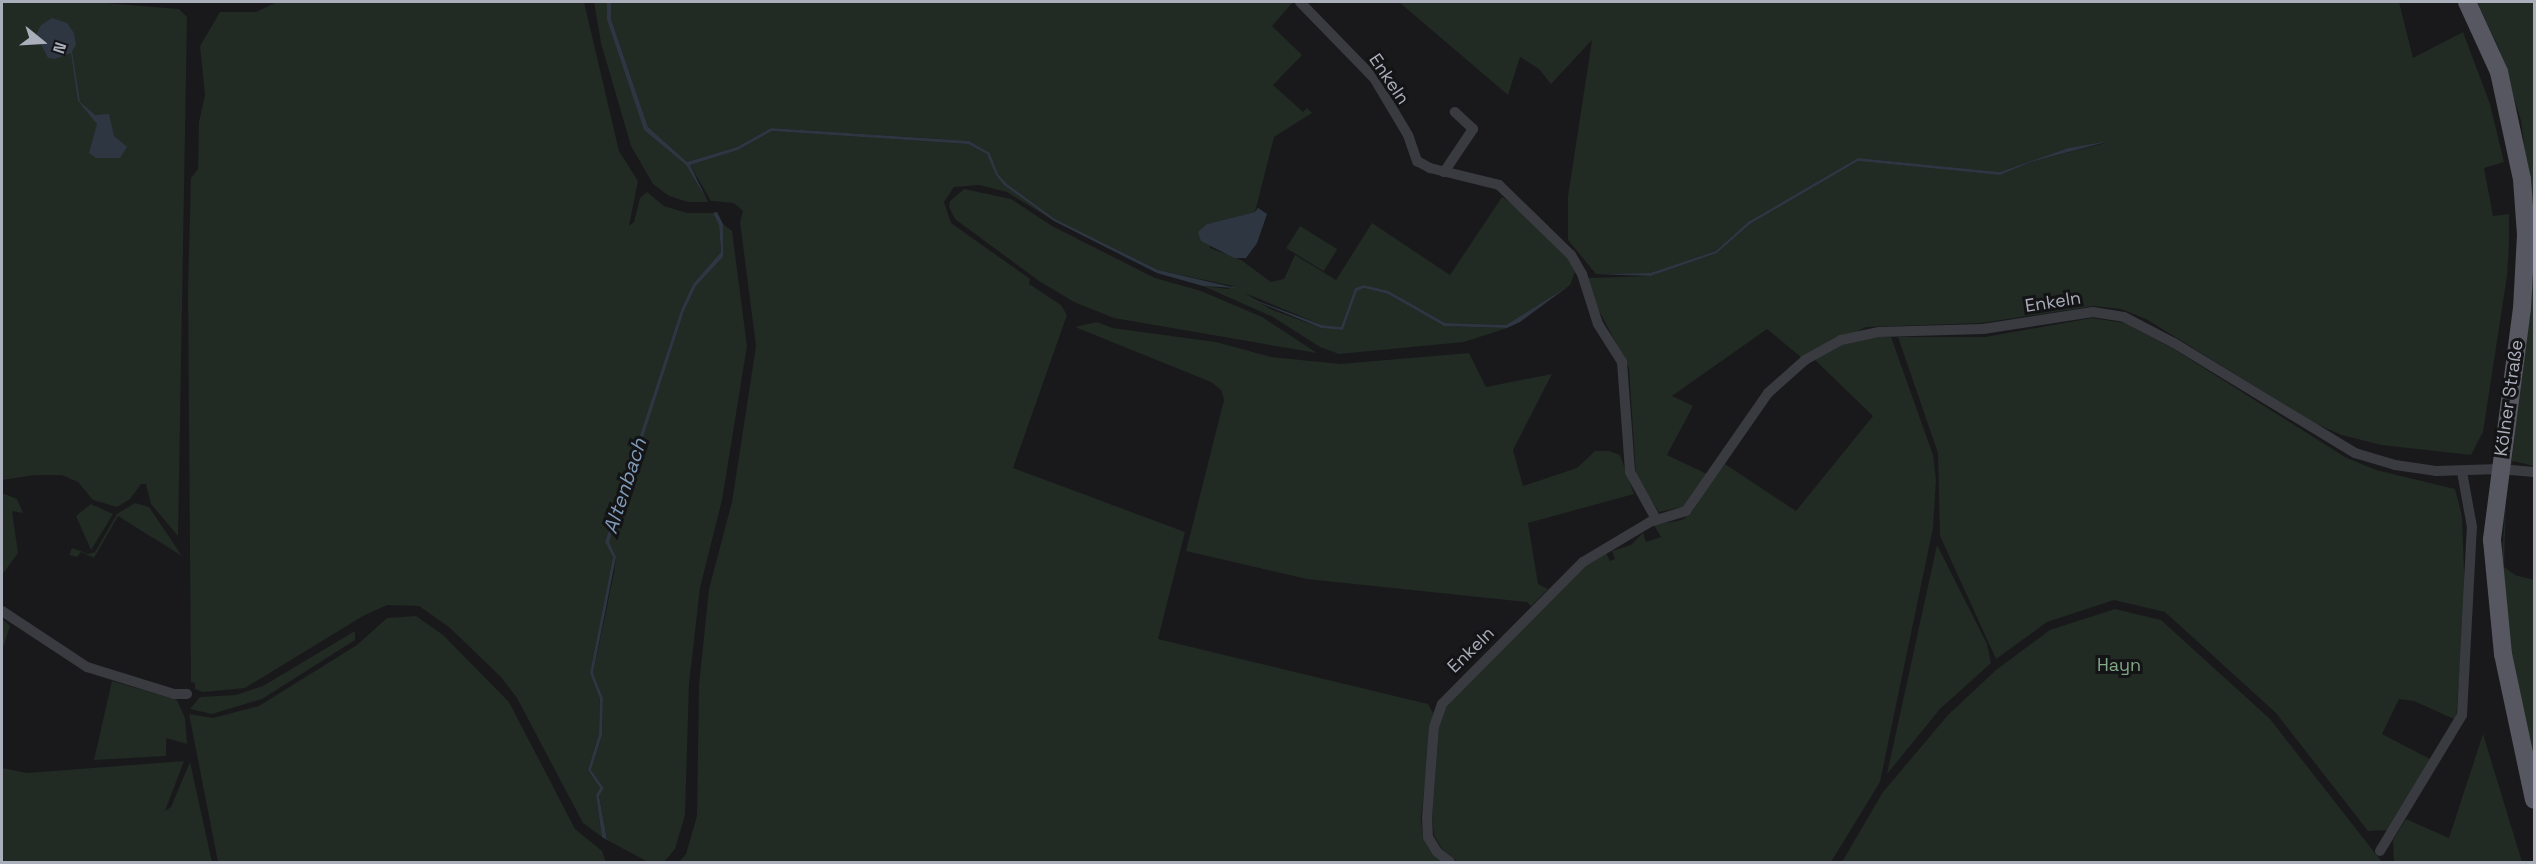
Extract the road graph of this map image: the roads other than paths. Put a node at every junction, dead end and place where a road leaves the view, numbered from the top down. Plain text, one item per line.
1 (1300, 2) edge
2 (2467, 2) edge
3 (1455, 112) dead end
4 (1444, 172) junction
5 (2499, 469) junction
6 (2462, 472) junction
7 (2535, 472) edge
8 (1656, 519) junction
9 (2, 611) edge
10 (187, 694) dead end
11 (2535, 800) edge
12 (2380, 851) dead end
13 (1450, 862) edge

1 - 4 street, Enkeln
2 - 5 main road, Kölner Straße
3 - 4 street
4 - 8 street, Enkeln
5 - 6 street, Enkeln
5 - 7 street, Enkeln
5 - 11 main road, Kölner Straße
6 - 8 street, Enkeln
6 - 12 street
8 - 13 street, Enkeln
9 - 10 street

